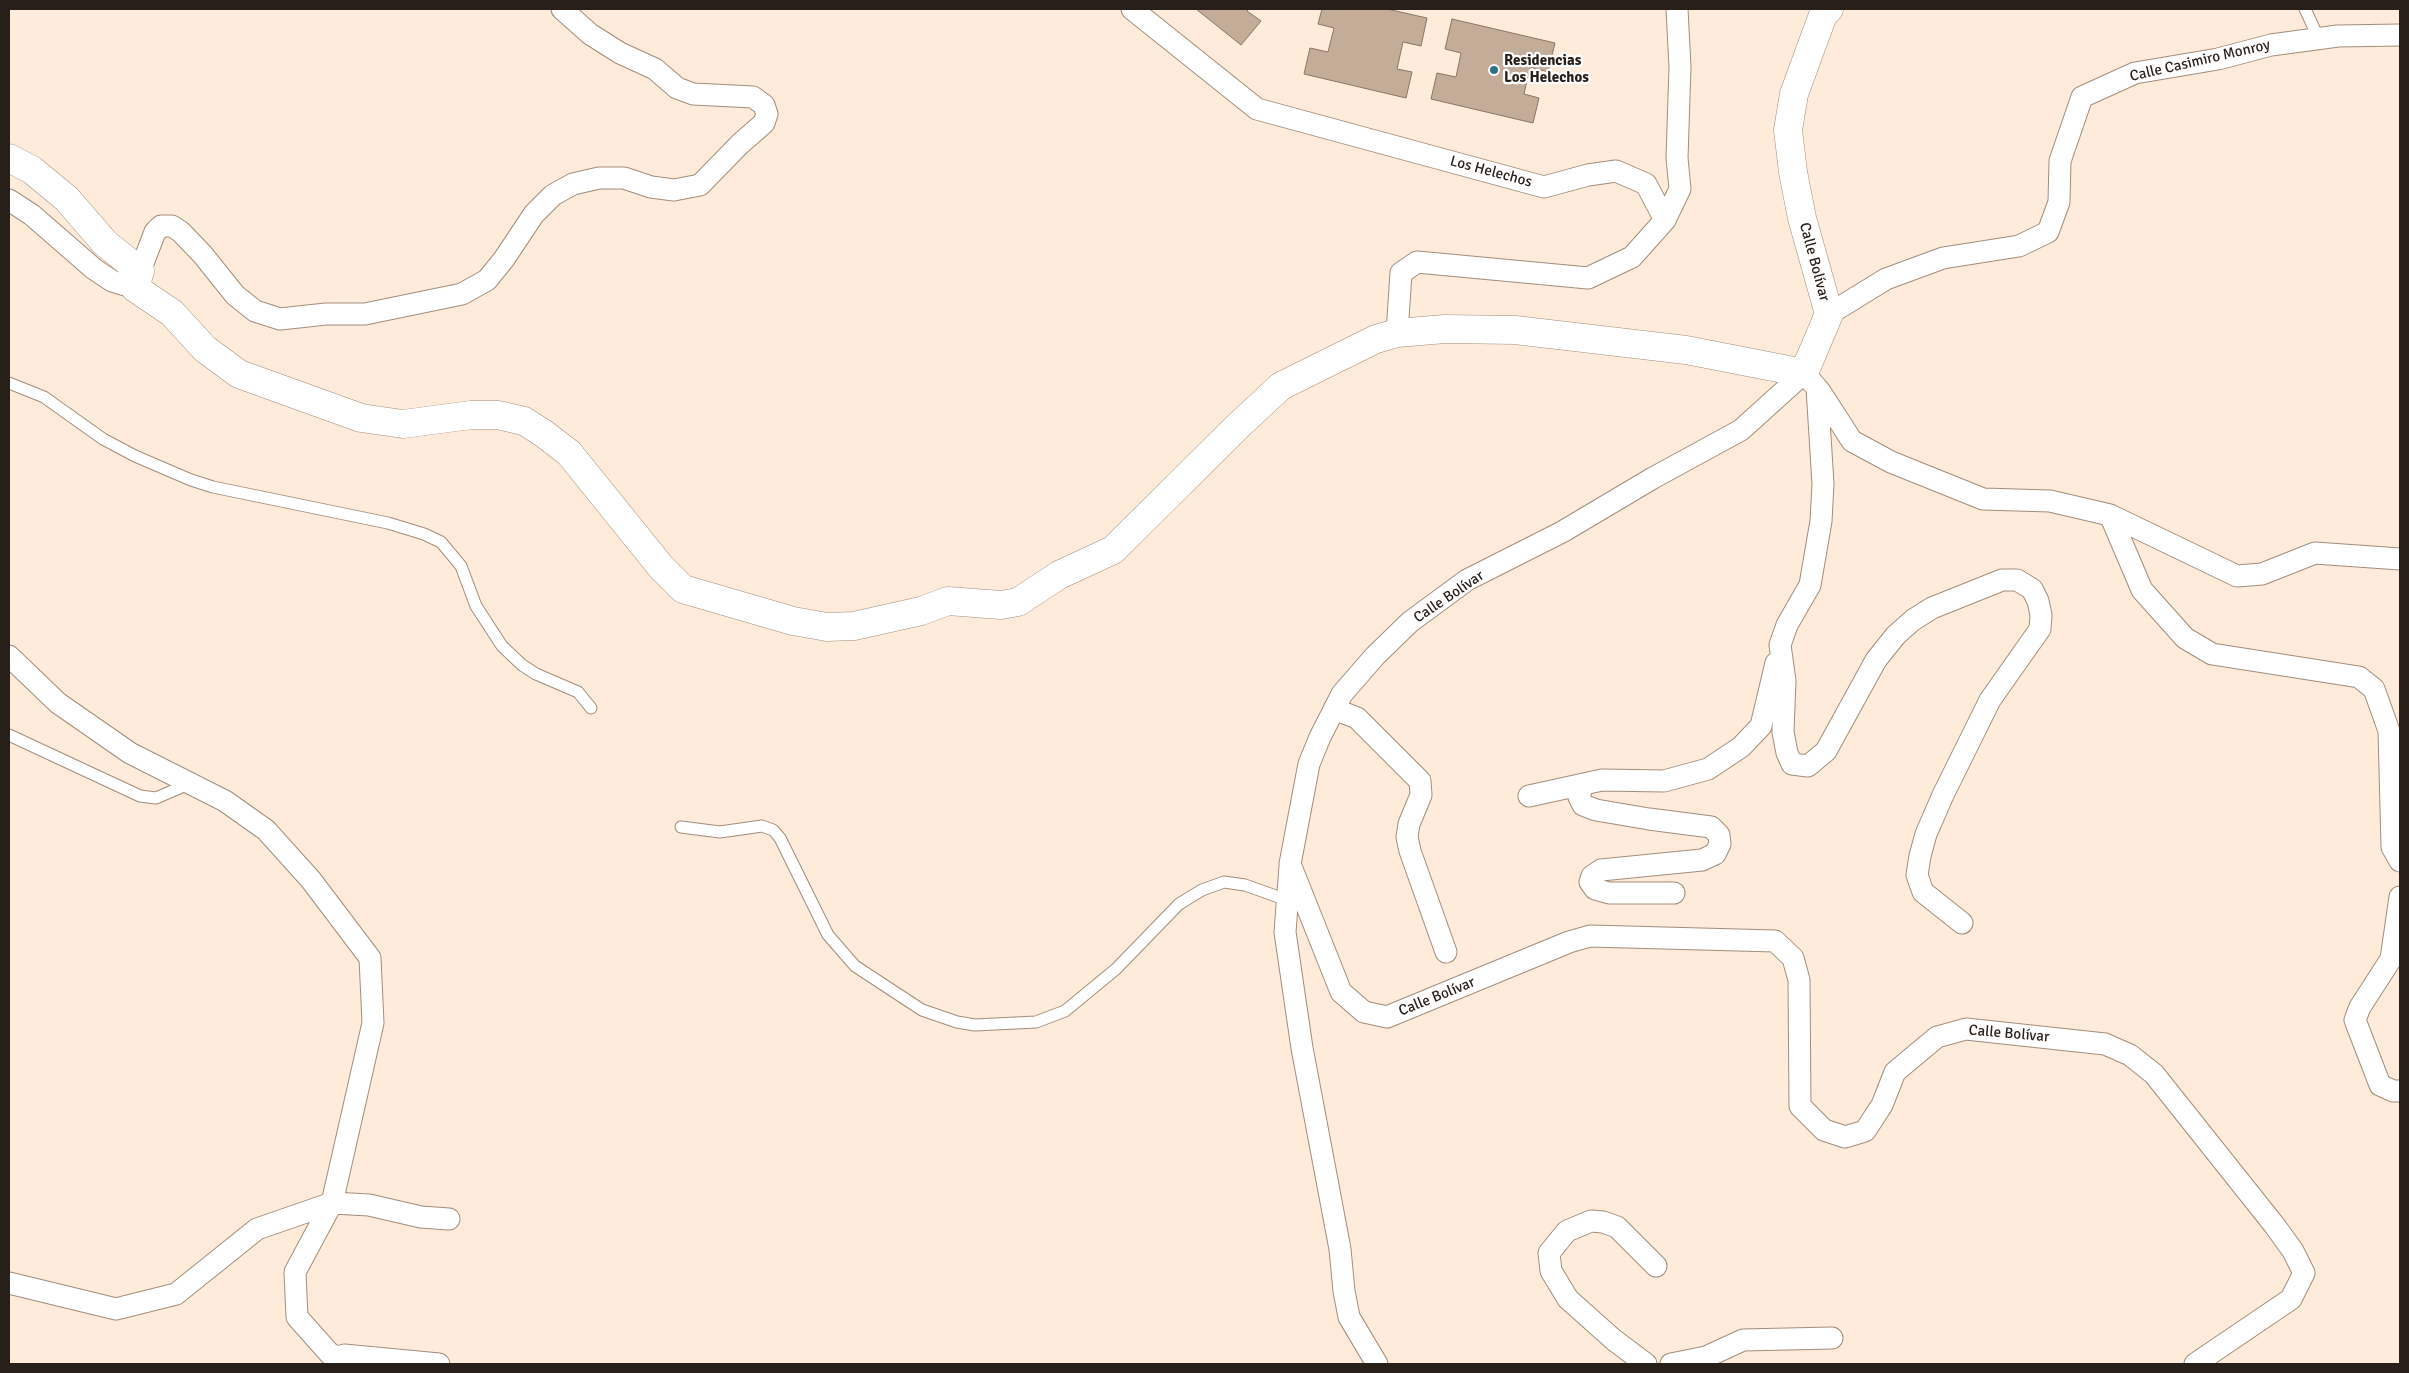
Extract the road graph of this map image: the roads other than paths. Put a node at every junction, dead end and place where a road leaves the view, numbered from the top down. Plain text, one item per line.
1 (562, 9) edge
2 (1132, 9) edge
3 (1677, 9) edge
4 (1829, 9) edge
5 (2306, 9) edge
6 (2400, 35) edge
7 (2319, 39) junction
8 (9, 158) edge
9 (9, 200) edge
10 (1665, 220) junction
11 (137, 279) junction
12 (1829, 314) junction
13 (1397, 333) junction
14 (1810, 380) junction
15 (9, 383) edge
16 (2110, 515) junction
17 (2400, 559) edge
18 (1780, 645) junction
19 (9, 656) edge
20 (591, 708) dead end
21 (1334, 709) junction
22 (9, 735) edge
23 (191, 783) junction
24 (1583, 784) junction
25 (1529, 796) dead end
26 (681, 827) dead end
27 (2400, 861) edge
28 (1290, 864) junction
29 (1674, 893) dead end
30 (2400, 897) edge
31 (1287, 900) junction
32 (1962, 923) dead end
33 (1446, 952) dead end
34 (2400, 1091) edge
35 (332, 1203) junction
36 (449, 1219) dead end
37 (1656, 1266) dead end
38 (9, 1282) edge
39 (1832, 1338) dead end
40 (330, 1354) junction
41 (359, 1364) edge
42 (439, 1364) edge
43 (1378, 1364) edge
44 (1646, 1364) edge
45 (1671, 1364) edge
46 (2195, 1364) edge

1 - 11 street
2 - 10 street, Los Helechos
3 - 10 street
4 - 12 street, Calle Bolívar
5 - 7 lane
6 - 7 street, Calle Casimiro Monroy
7 - 12 street, Calle Casimiro Monroy
8 - 11 street
9 - 11 street
10 - 13 street
11 - 13 street
12 - 14 street, Calle Bolívar
13 - 14 street
14 - 16 street
14 - 18 street
14 - 21 street, Calle Bolívar
15 - 20 lane
16 - 17 street
16 - 27 street
18 - 24 street
18 - 32 street
19 - 23 street
21 - 28 street, Calle Bolívar
21 - 33 street
22 - 23 lane
23 - 35 street
24 - 25 street
24 - 29 street
26 - 31 lane
28 - 31 street
28 - 46 street, Calle Bolívar
30 - 34 street
31 - 43 street
35 - 36 street
35 - 38 street
35 - 40 street
37 - 44 street
39 - 45 street
40 - 41 street
40 - 42 street

